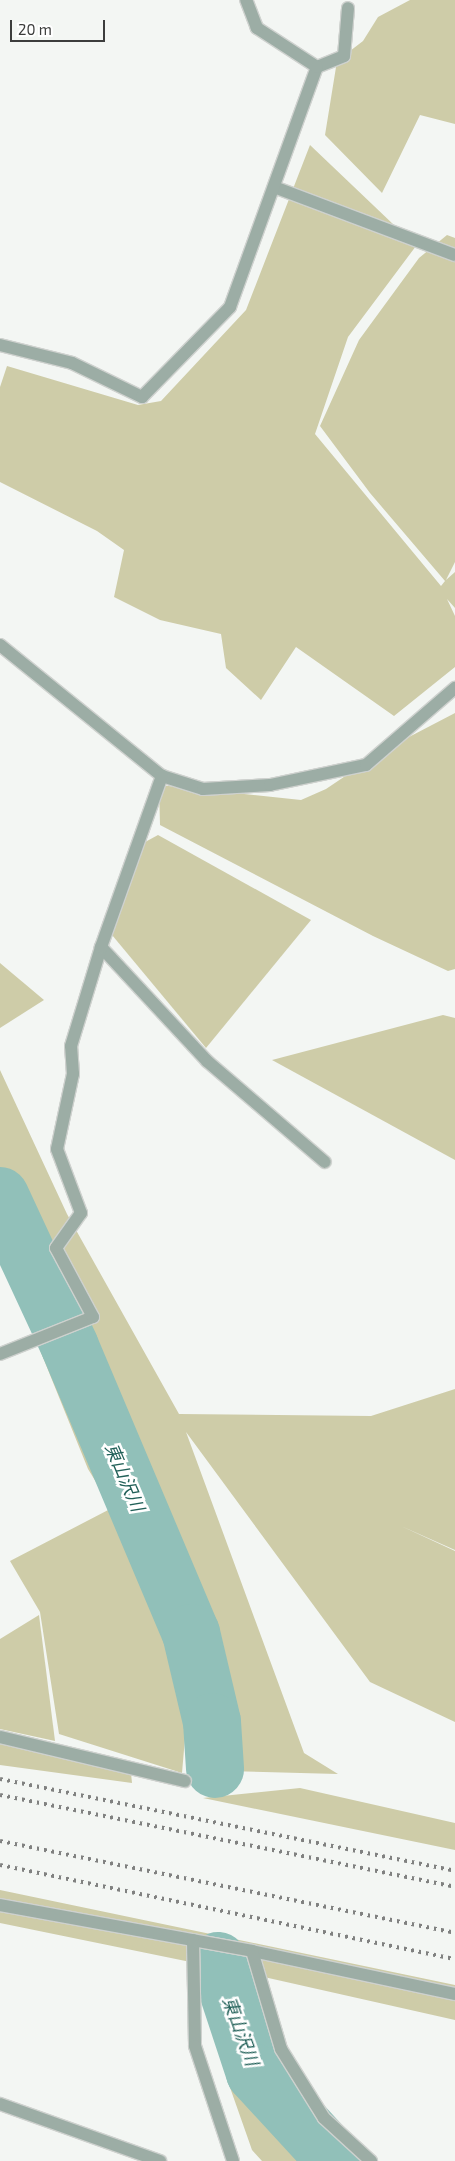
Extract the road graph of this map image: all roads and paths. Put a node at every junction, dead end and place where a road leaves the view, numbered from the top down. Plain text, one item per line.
1 (246, 0) edge
2 (348, 8) dead end
3 (317, 67) junction
4 (274, 187) junction
5 (455, 255) edge
6 (0, 345) edge
7 (0, 645) edge
8 (455, 688) edge
9 (162, 776) junction
10 (101, 947) junction
11 (325, 1162) dead end
12 (0, 1354) edge
13 (0, 1737) edge
14 (185, 1781) dead end
15 (0, 1904) edge
16 (193, 1940) junction
17 (252, 1951) junction
18 (455, 1994) edge
19 (0, 2104) edge
20 (160, 2161) edge
21 (233, 2161) edge
22 (371, 2161) edge

1 - 3 street
2 - 3 street
3 - 4 street
4 - 5 street
4 - 6 street
7 - 9 street
8 - 9 street
9 - 10 street
10 - 11 street
10 - 12 street
13 - 14 street
15 - 16 street
16 - 17 street
16 - 21 street
17 - 18 street
17 - 22 street
19 - 20 street

